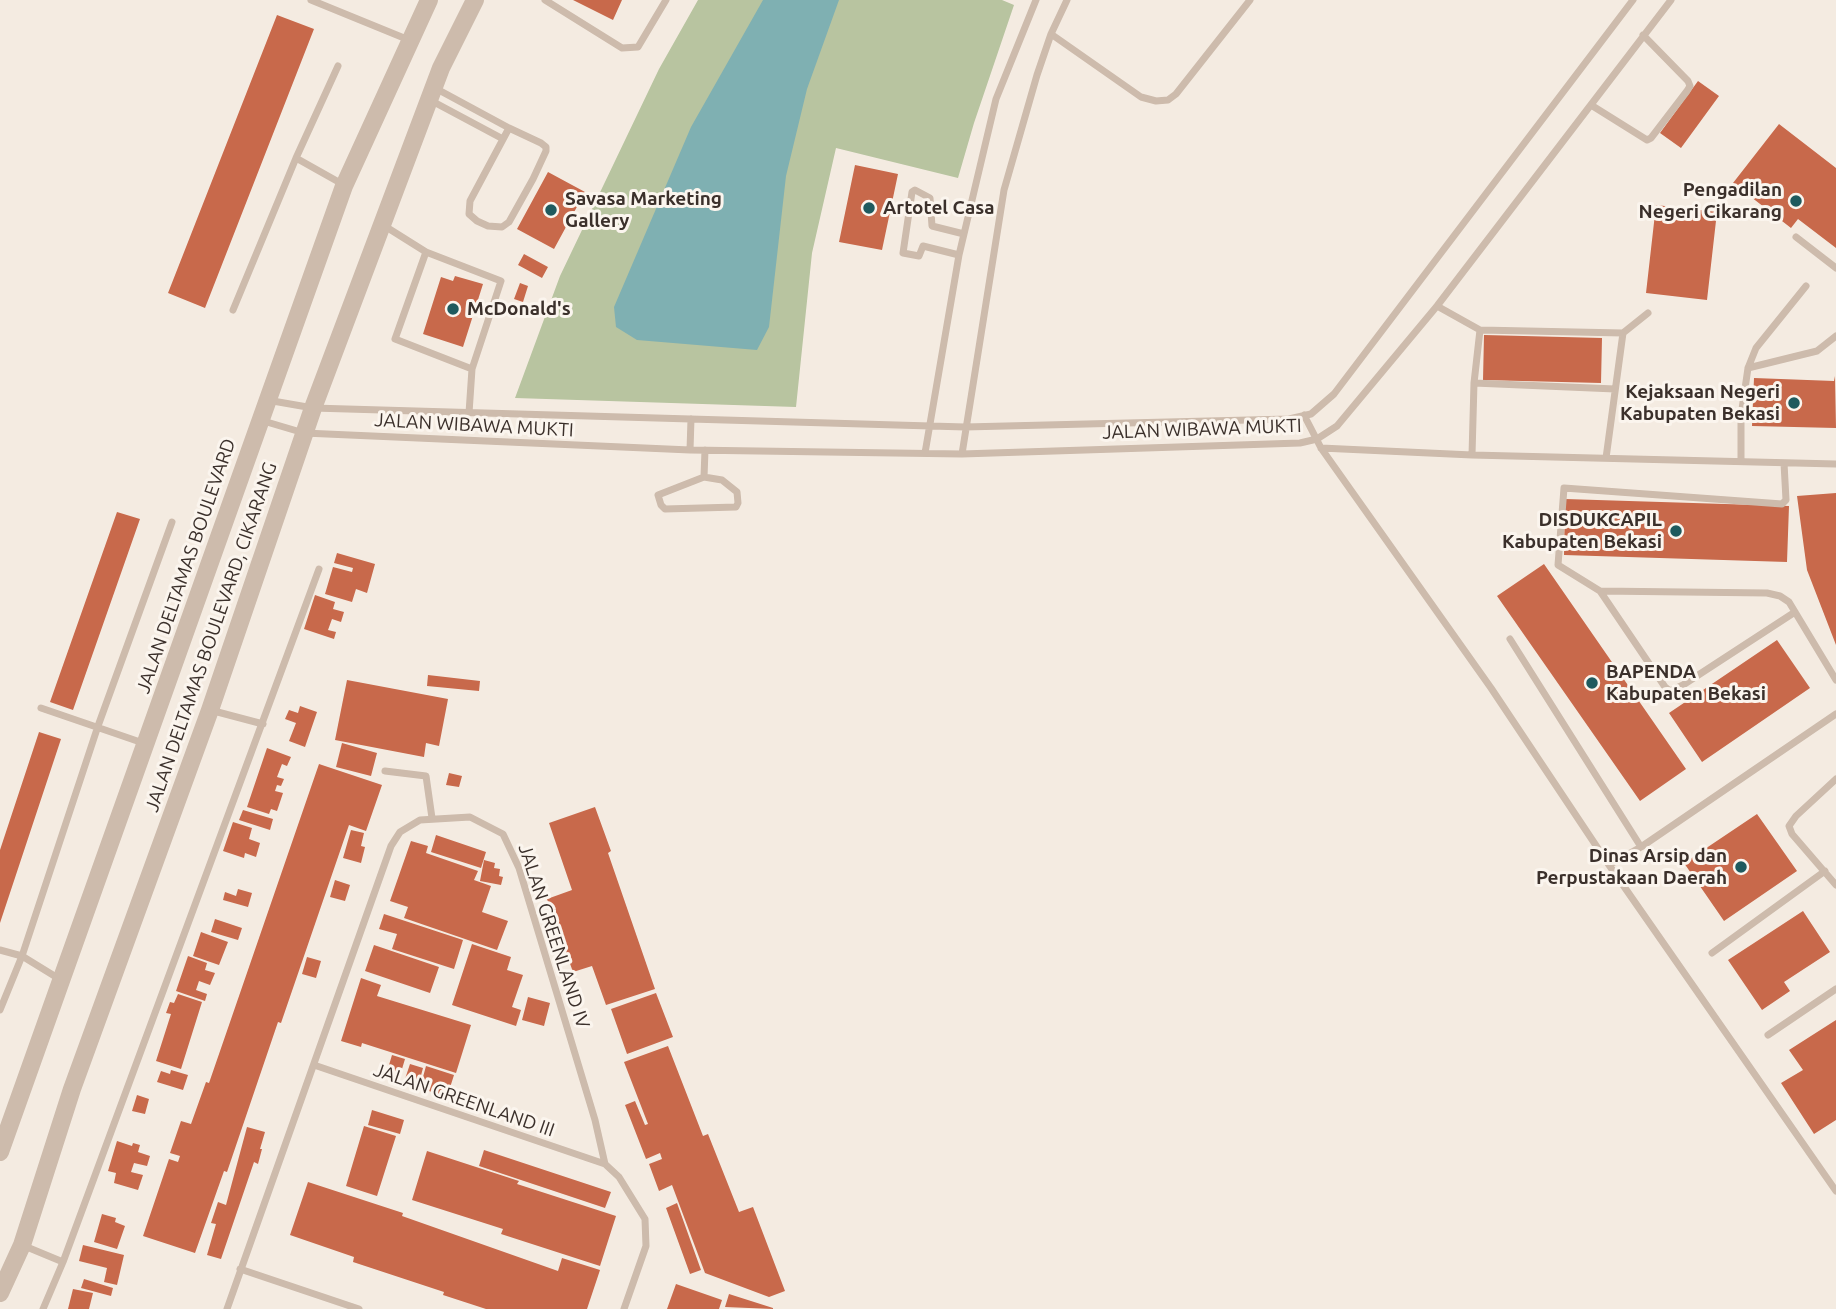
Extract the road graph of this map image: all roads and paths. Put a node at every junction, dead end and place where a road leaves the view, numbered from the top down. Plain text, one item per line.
1 (429, 0) edge
2 (475, 0) edge
3 (545, 0) edge
4 (666, 0) edge
5 (1036, 0) edge
6 (1067, 0) edge
7 (1250, 0) edge
8 (1633, 0) edge
9 (1671, 0) edge
10 (314, 1) edge
11 (1051, 34) junction
12 (1643, 35) junction
13 (410, 40) junction
14 (338, 66) dead end
15 (432, 94) junction
16 (1591, 105) junction
17 (509, 128) junction
18 (503, 139) junction
19 (296, 158) junction
20 (344, 186) junction
21 (382, 225) junction
22 (964, 234) junction
23 (1796, 237) dead end
24 (426, 252) junction
25 (959, 255) junction
26 (1836, 268) edge
27 (1806, 286) dead end
28 (1437, 306) junction
29 (233, 310) dead end
30 (1648, 313) dead end
31 (1480, 330) junction
32 (1623, 333) junction
33 (1836, 336) edge
34 (1748, 368) junction
35 (472, 369) junction
36 (1474, 383) junction
37 (1615, 389) junction
38 (267, 400) junction
39 (313, 408) junction
40 (469, 413) junction
41 (1304, 415) junction
42 (691, 419) junction
43 (260, 420) junction
44 (929, 426) junction
45 (965, 427) junction
46 (304, 433) junction
47 (1317, 439) junction
48 (1321, 448) junction
49 (690, 450) junction
50 (705, 450) junction
51 (925, 453) junction
52 (962, 454) junction
53 (1472, 455) junction
54 (1606, 458) junction
55 (1741, 461) junction
56 (1784, 463) junction
57 (1836, 464) edge
58 (704, 477) junction
59 (172, 522) dead end
60 (319, 569) dead end
61 (1600, 591) junction
62 (1795, 612) junction
63 (1510, 639) dead end
64 (1836, 680) edge
65 (40, 708) dead end
66 (209, 710) junction
67 (1836, 714) edge
68 (263, 724) junction
69 (98, 726) junction
70 (147, 744) junction
71 (385, 771) dead end
72 (1836, 779) edge
73 (432, 818) junction
74 (1641, 847) junction
75 (1609, 865) junction
76 (1825, 871) junction
77 (1836, 885) edge
78 (0, 950) edge
79 (1712, 953) dead end
80 (22, 956) junction
81 (62, 981) junction
82 (1836, 989) edge
83 (0, 1010) edge
84 (1768, 1035) dead end
85 (314, 1065) junction
86 (0, 1152) edge
87 (605, 1164) junction
88 (1836, 1191) edge
89 (22, 1245) junction
90 (63, 1262) junction
91 (240, 1269) junction
92 (0, 1293) edge
93 (43, 1309) edge
94 (227, 1309) edge
95 (359, 1309) edge
96 (624, 1309) edge

1 - 13 street, JALAN DELTAMAS BOULEVARD
2 - 15 street, JALAN DELTAMAS BOULEVARD, CIKARANG
3 - 4 lane
5 - 22 lane
6 - 11 lane
7 - 11 lane
8 - 41 lane, JALAN WIBAWA MUKTI
9 - 12 lane, JALAN WIBAWA MUKTI
10 - 13 lane
11 - 45 lane
12 - 16 lane, JALAN WIBAWA MUKTI
12 - 16 lane
13 - 20 street, JALAN DELTAMAS BOULEVARD
14 - 19 lane
15 - 17 lane
15 - 18 lane
15 - 21 street, JALAN DELTAMAS BOULEVARD, CIKARANG
16 - 28 lane, JALAN WIBAWA MUKTI
17 - 18 lane
17 - 18 lane
19 - 20 lane
19 - 29 lane
20 - 38 street, JALAN DELTAMAS BOULEVARD
21 - 24 lane
21 - 39 street, JALAN DELTAMAS BOULEVARD, CIKARANG
22 - 25 lane
22 - 25 lane
23 - 26 lane
24 - 35 lane
24 - 35 lane
25 - 44 lane
27 - 34 lane
28 - 31 lane
28 - 47 lane, JALAN WIBAWA MUKTI
30 - 32 lane
31 - 32 lane
31 - 36 lane
32 - 37 lane
33 - 34 lane
34 - 55 lane
35 - 40 lane
36 - 37 lane
36 - 53 lane
37 - 54 lane
38 - 39 lane, JALAN WIBAWA MUKTI
38 - 43 street, JALAN DELTAMAS BOULEVARD
39 - 40 lane, JALAN WIBAWA MUKTI
39 - 46 street, JALAN DELTAMAS BOULEVARD, CIKARANG
40 - 42 lane, JALAN WIBAWA MUKTI
41 - 45 lane, JALAN WIBAWA MUKTI
41 - 47 lane
42 - 44 lane, JALAN WIBAWA MUKTI
42 - 49 lane
43 - 46 lane, JALAN WIBAWA MUKTI
43 - 70 street, JALAN DELTAMAS BOULEVARD
44 - 45 lane, JALAN WIBAWA MUKTI
44 - 51 lane
45 - 52 lane
46 - 49 lane, JALAN WIBAWA MUKTI
46 - 66 street, JALAN DELTAMAS BOULEVARD, CIKARANG
47 - 48 lane
47 - 52 lane, JALAN WIBAWA MUKTI
48 - 53 lane
48 - 75 lane
49 - 50 lane, JALAN WIBAWA MUKTI
50 - 51 lane, JALAN WIBAWA MUKTI
50 - 58 lane
51 - 52 lane, JALAN WIBAWA MUKTI
53 - 54 lane
54 - 55 lane
55 - 56 lane
56 - 57 lane
56 - 61 lane
58 - 58 lane
59 - 69 lane
60 - 68 lane
61 - 62 lane
61 - 62 lane
62 - 64 lane
63 - 74 lane
65 - 69 lane
66 - 68 lane
66 - 89 street, JALAN DELTAMAS BOULEVARD, CIKARANG
67 - 74 lane
68 - 90 lane
69 - 70 lane
69 - 80 lane
70 - 81 street, JALAN DELTAMAS BOULEVARD
71 - 73 lane
72 - 76 lane
73 - 85 lane, JALAN GREENLAND IV
73 - 87 lane, JALAN GREENLAND IV
74 - 75 lane
75 - 88 lane
76 - 77 lane
76 - 79 lane
78 - 80 lane
80 - 81 lane
80 - 83 lane
81 - 86 street, JALAN DELTAMAS BOULEVARD
82 - 84 lane
85 - 87 lane, JALAN GREENLAND III
85 - 91 lane, JALAN GREENLAND IV
87 - 96 lane, JALAN GREENLAND IV
89 - 90 lane
89 - 92 street, JALAN DELTAMAS BOULEVARD, CIKARANG
90 - 93 lane
91 - 94 lane, JALAN GREENLAND IV
91 - 95 lane

